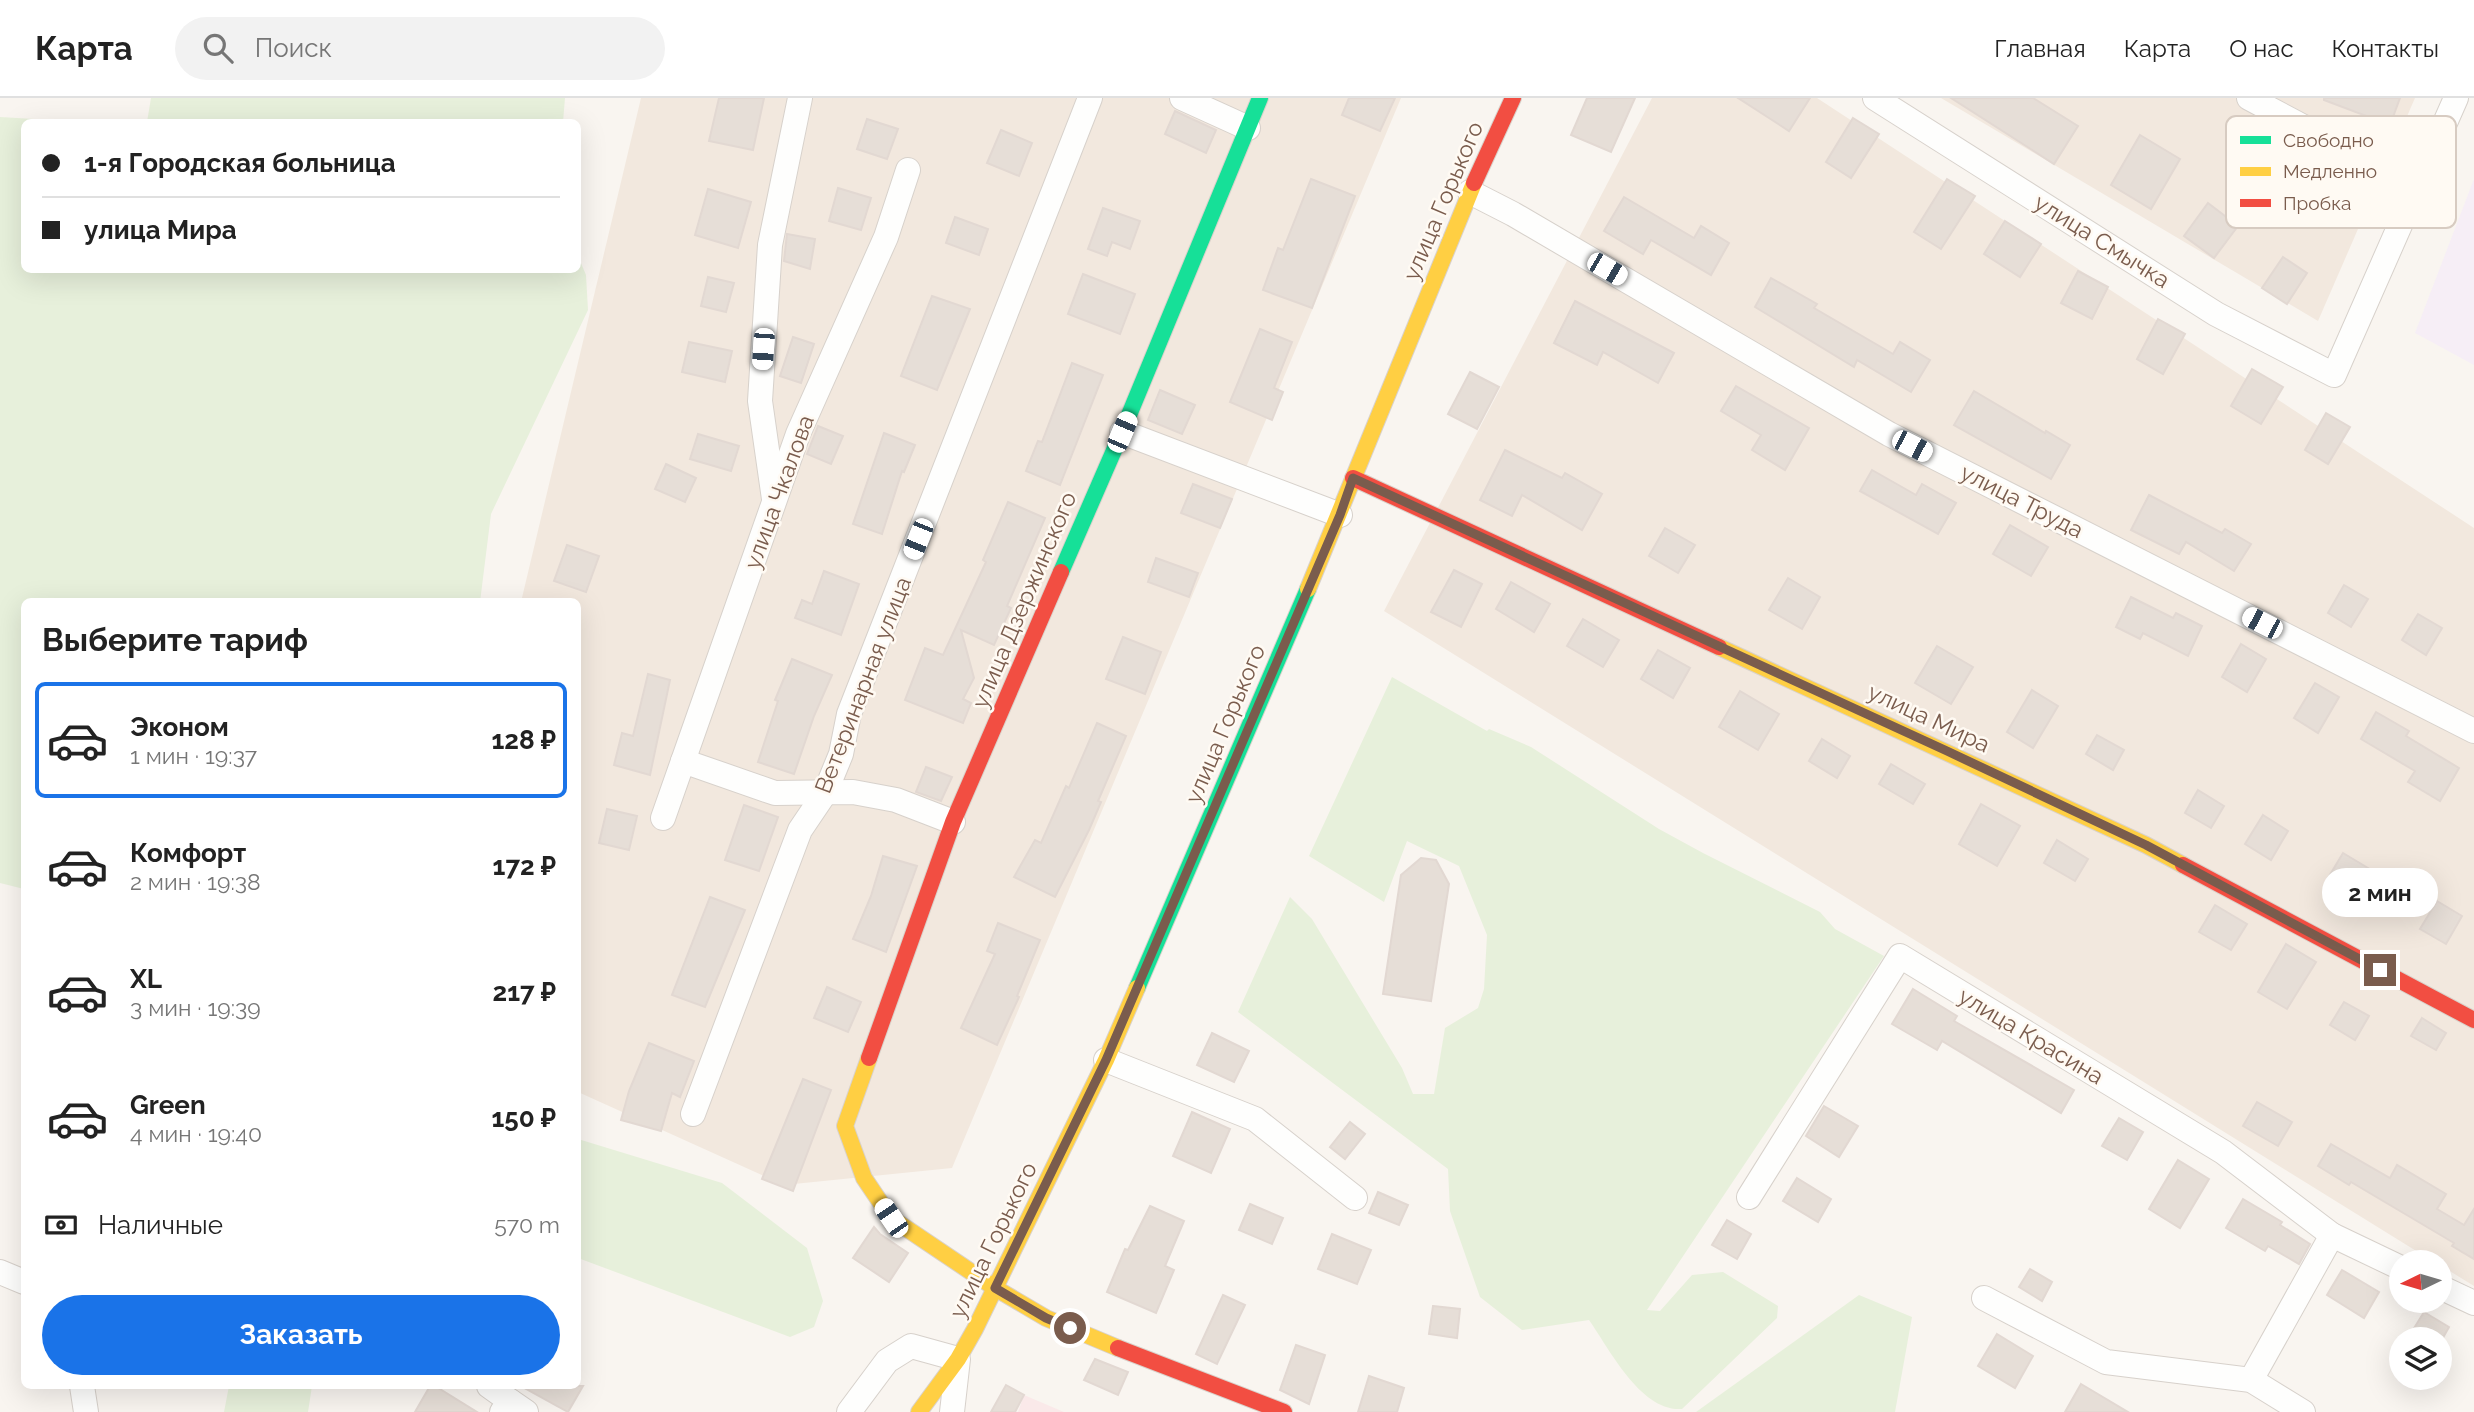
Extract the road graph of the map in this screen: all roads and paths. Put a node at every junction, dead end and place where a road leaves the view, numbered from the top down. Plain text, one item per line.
1 (800, 98) edge
2 (1090, 98) edge
3 (1181, 98) edge
4 (1260, 98) edge
5 (1513, 98) edge
6 (1875, 98) edge
7 (2249, 98) edge
8 (2456, 98) edge
9 (2283, 116) edge
10 (2448, 116) edge
11 (1248, 128) junction
12 (908, 170) dead end
13 (1470, 192) junction
14 (2399, 228) edge
15 (1122, 432) junction
16 (1353, 478) junction
17 (774, 502) junction
18 (1340, 515) junction
19 (2474, 731) edge
20 (683, 761) junction
21 (825, 793) junction
22 (663, 818) dead end
23 (953, 822) junction
24 (2474, 1020) edge
25 (1106, 1060) junction
26 (693, 1114) dead end
27 (1749, 1197) dead end
28 (1356, 1198) dead end
29 (2332, 1235) junction
30 (2389, 1262) edge
31 (0, 1272) edge
32 (21, 1281) edge
33 (995, 1288) junction
34 (2452, 1293) edge
35 (1984, 1298) dead end
36 (2474, 1303) edge
37 (958, 1359) junction
38 (2251, 1380) junction
39 (82, 1389) edge
40 (492, 1389) edge
41 (512, 1408) edge
42 (86, 1412) edge
43 (849, 1412) edge
44 (919, 1412) edge
45 (952, 1412) edge
46 (1284, 1412) edge
47 (2303, 1412) edge

1 - 17 street
2 - 21 street, Ветеринарная улица
3 - 11 street
4 - 11 street, улица Дзержинского
5 - 13 street, улица Горького
6 - 14 street, улица Смычка
7 - 9 street
8 - 10 street
11 - 15 street, улица Дзержинского
12 - 17 street, улица Чкалова
13 - 16 street, улица Горького
13 - 19 street, улица Труда
15 - 18 street
15 - 23 street, улица Дзержинского
16 - 18 street, улица Горького
16 - 24 street, улица Мира
17 - 20 street, улица Чкалова
18 - 25 street, улица Горького
20 - 21 street
20 - 22 street, улица Чкалова
21 - 23 street
21 - 26 street, Ветеринарная улица
23 - 33 street, улица Дзержинского
25 - 28 street
25 - 33 street, улица Горького
27 - 29 street, улица Красина
29 - 30 street, улица Красина
29 - 38 street
31 - 32 street
33 - 37 street, улица Горького
33 - 46 street
34 - 36 street
35 - 38 street
37 - 43 street
37 - 44 street, улица Горького
37 - 45 street
38 - 47 street
39 - 42 street
40 - 41 street

